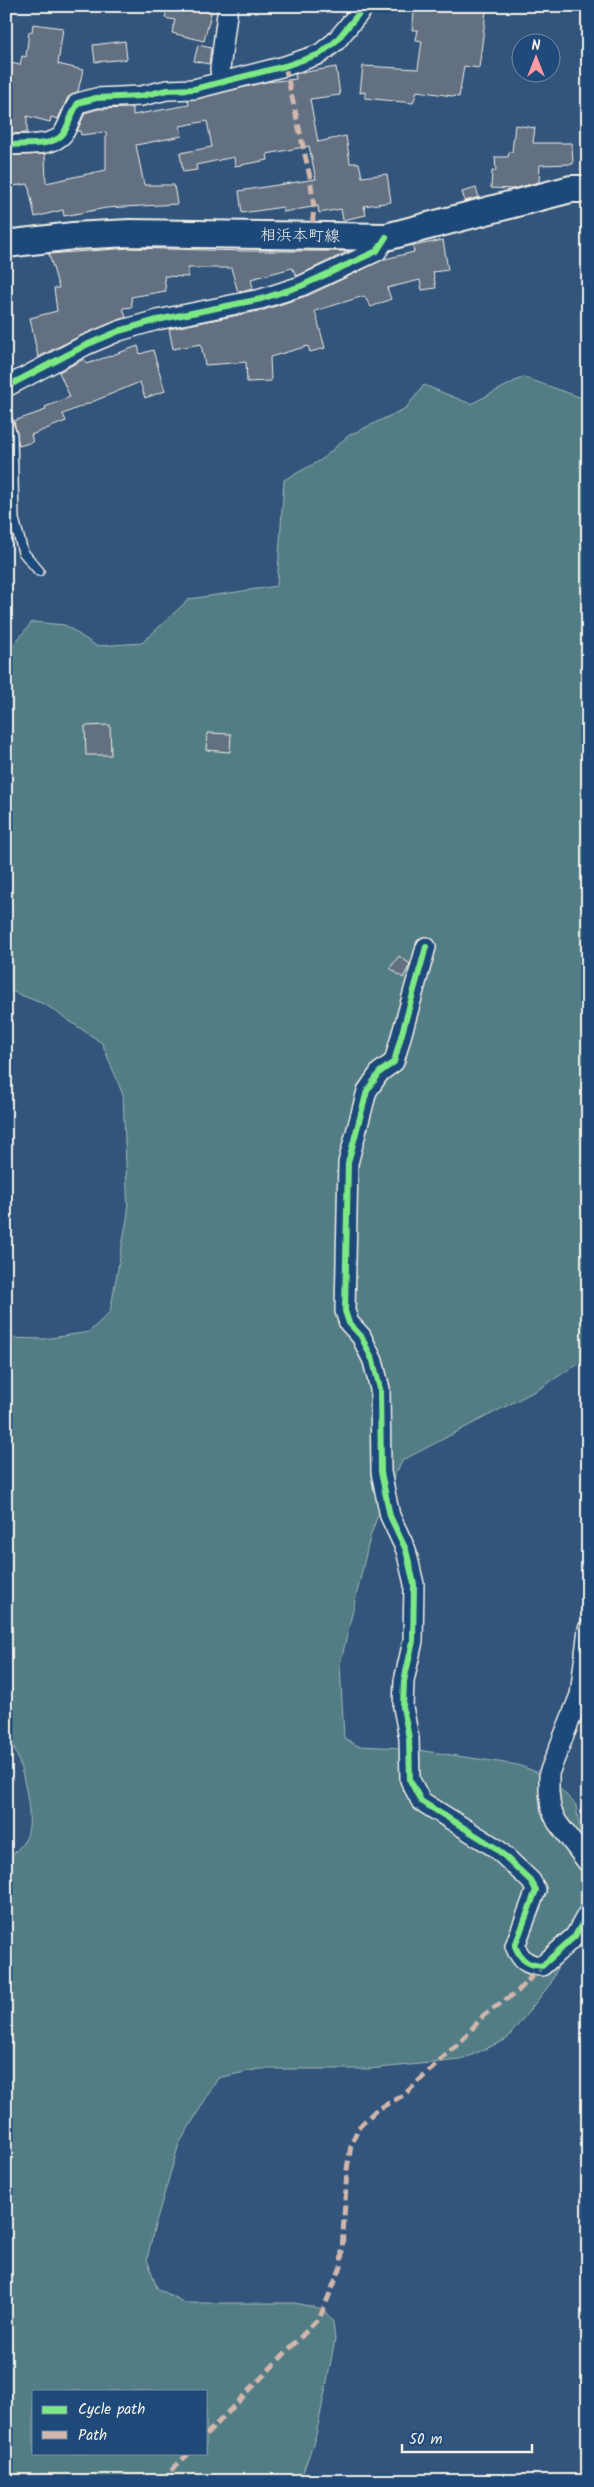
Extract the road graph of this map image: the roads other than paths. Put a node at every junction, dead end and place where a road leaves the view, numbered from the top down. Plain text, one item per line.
1 (228, 6) edge
2 (365, 6) edge
3 (222, 82) junction
4 (6, 144) edge
5 (588, 189) edge
6 (386, 238) junction
7 (6, 244) edge
8 (6, 387) edge
9 (6, 416) edge
10 (38, 571) dead end
11 (426, 947) dead end
12 (588, 1629) edge
13 (588, 1863) edge
14 (588, 1912) edge

1 - 3 street
2 - 3 street
3 - 4 street
5 - 6 main road, 相浜本町線
6 - 7 main road, 相浜本町線
6 - 8 street
9 - 10 lane
11 - 14 street
12 - 13 street

